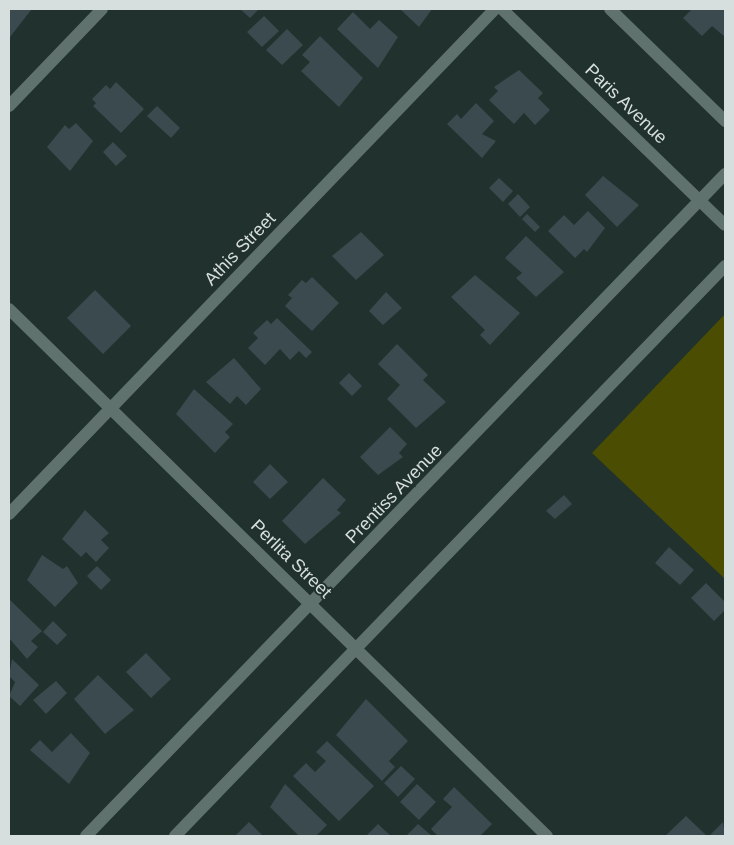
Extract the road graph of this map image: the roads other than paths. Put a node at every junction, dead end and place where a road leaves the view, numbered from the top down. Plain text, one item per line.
1 (102, 9) edge
2 (495, 9) edge
3 (502, 9) edge
4 (610, 9) edge
5 (9, 106) edge
6 (725, 121) edge
7 (725, 174) edge
8 (700, 201) junction
9 (725, 225) edge
10 (725, 266) edge
11 (9, 309) edge
12 (111, 408) junction
13 (9, 514) edge
14 (312, 604) junction
15 (358, 648) junction
16 (86, 836) edge
17 (174, 836) edge
18 (547, 836) edge

1 - 5 street
2 - 12 street, Athis Street
3 - 8 street, Paris Avenue
4 - 6 street
7 - 8 street, Prentiss Avenue
8 - 9 street, Paris Avenue
8 - 14 street, Prentiss Avenue
10 - 15 street
11 - 12 street, Perlita Street
12 - 13 street, Athis Street
12 - 14 street, Perlita Street
14 - 15 street, Perlita Street
14 - 16 street, Prentiss Avenue
15 - 17 street
15 - 18 street, Perlita Street

